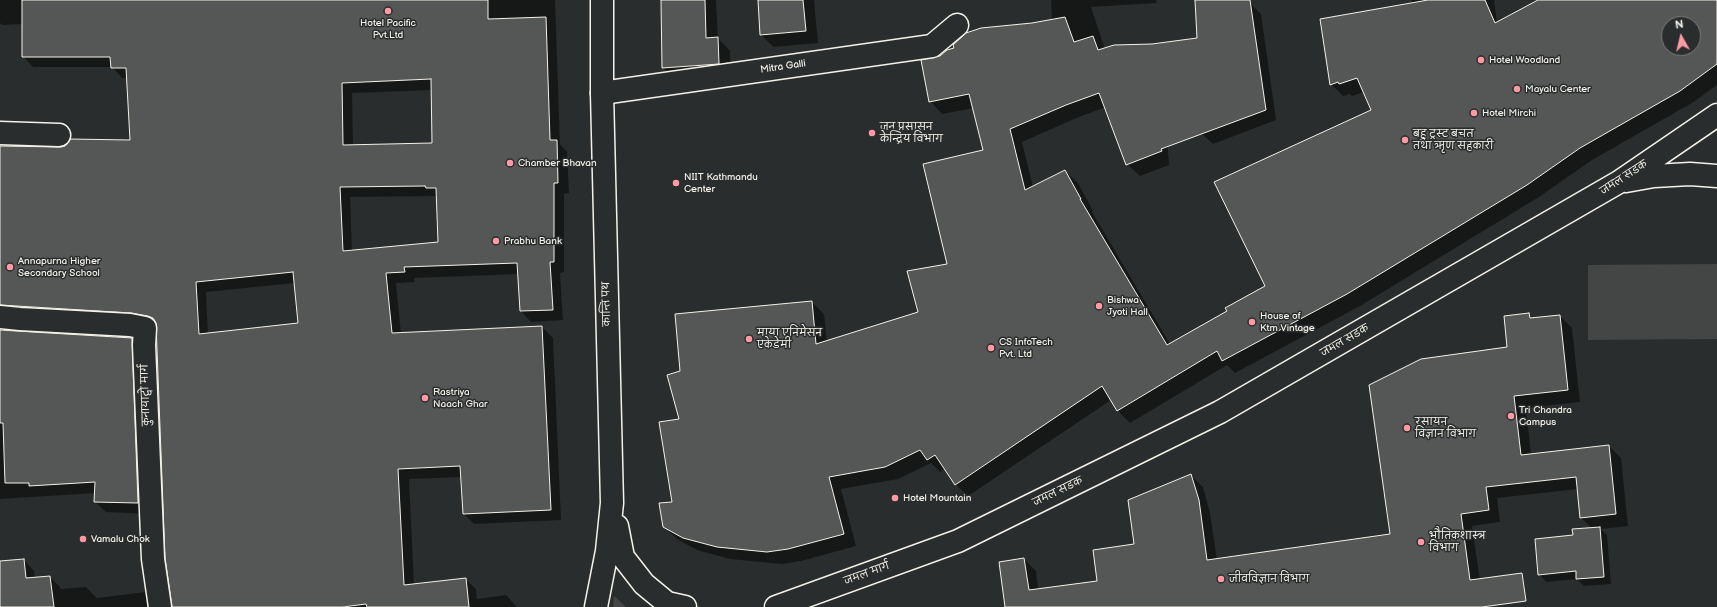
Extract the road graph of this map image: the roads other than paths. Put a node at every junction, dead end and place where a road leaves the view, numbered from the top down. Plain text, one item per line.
1 (602, 0) edge
2 (957, 25) dead end
3 (602, 93) junction
4 (1717, 115) edge
5 (0, 133) edge
6 (59, 135) dead end
7 (1717, 176) edge
8 (1619, 182) junction
9 (0, 317) edge
10 (612, 503) junction
11 (958, 541) joint
12 (160, 607) edge
13 (596, 607) edge
14 (685, 607) edge
15 (776, 607) edge

1 - 3 main road, कान्ति पथ
2 - 3 main road, Mitra Galli
3 - 10 main road, कान्ति पथ
4 - 8 main road, जमल सडक
5 - 6 main road
7 - 8 main road
8 - 11 main road, जमल सडक
9 - 12 main road, कुनायाट्वो मार्ग
10 - 13 main road, कान्ति पथ
10 - 14 main road
11 - 15 main road, जमल मार्ग

